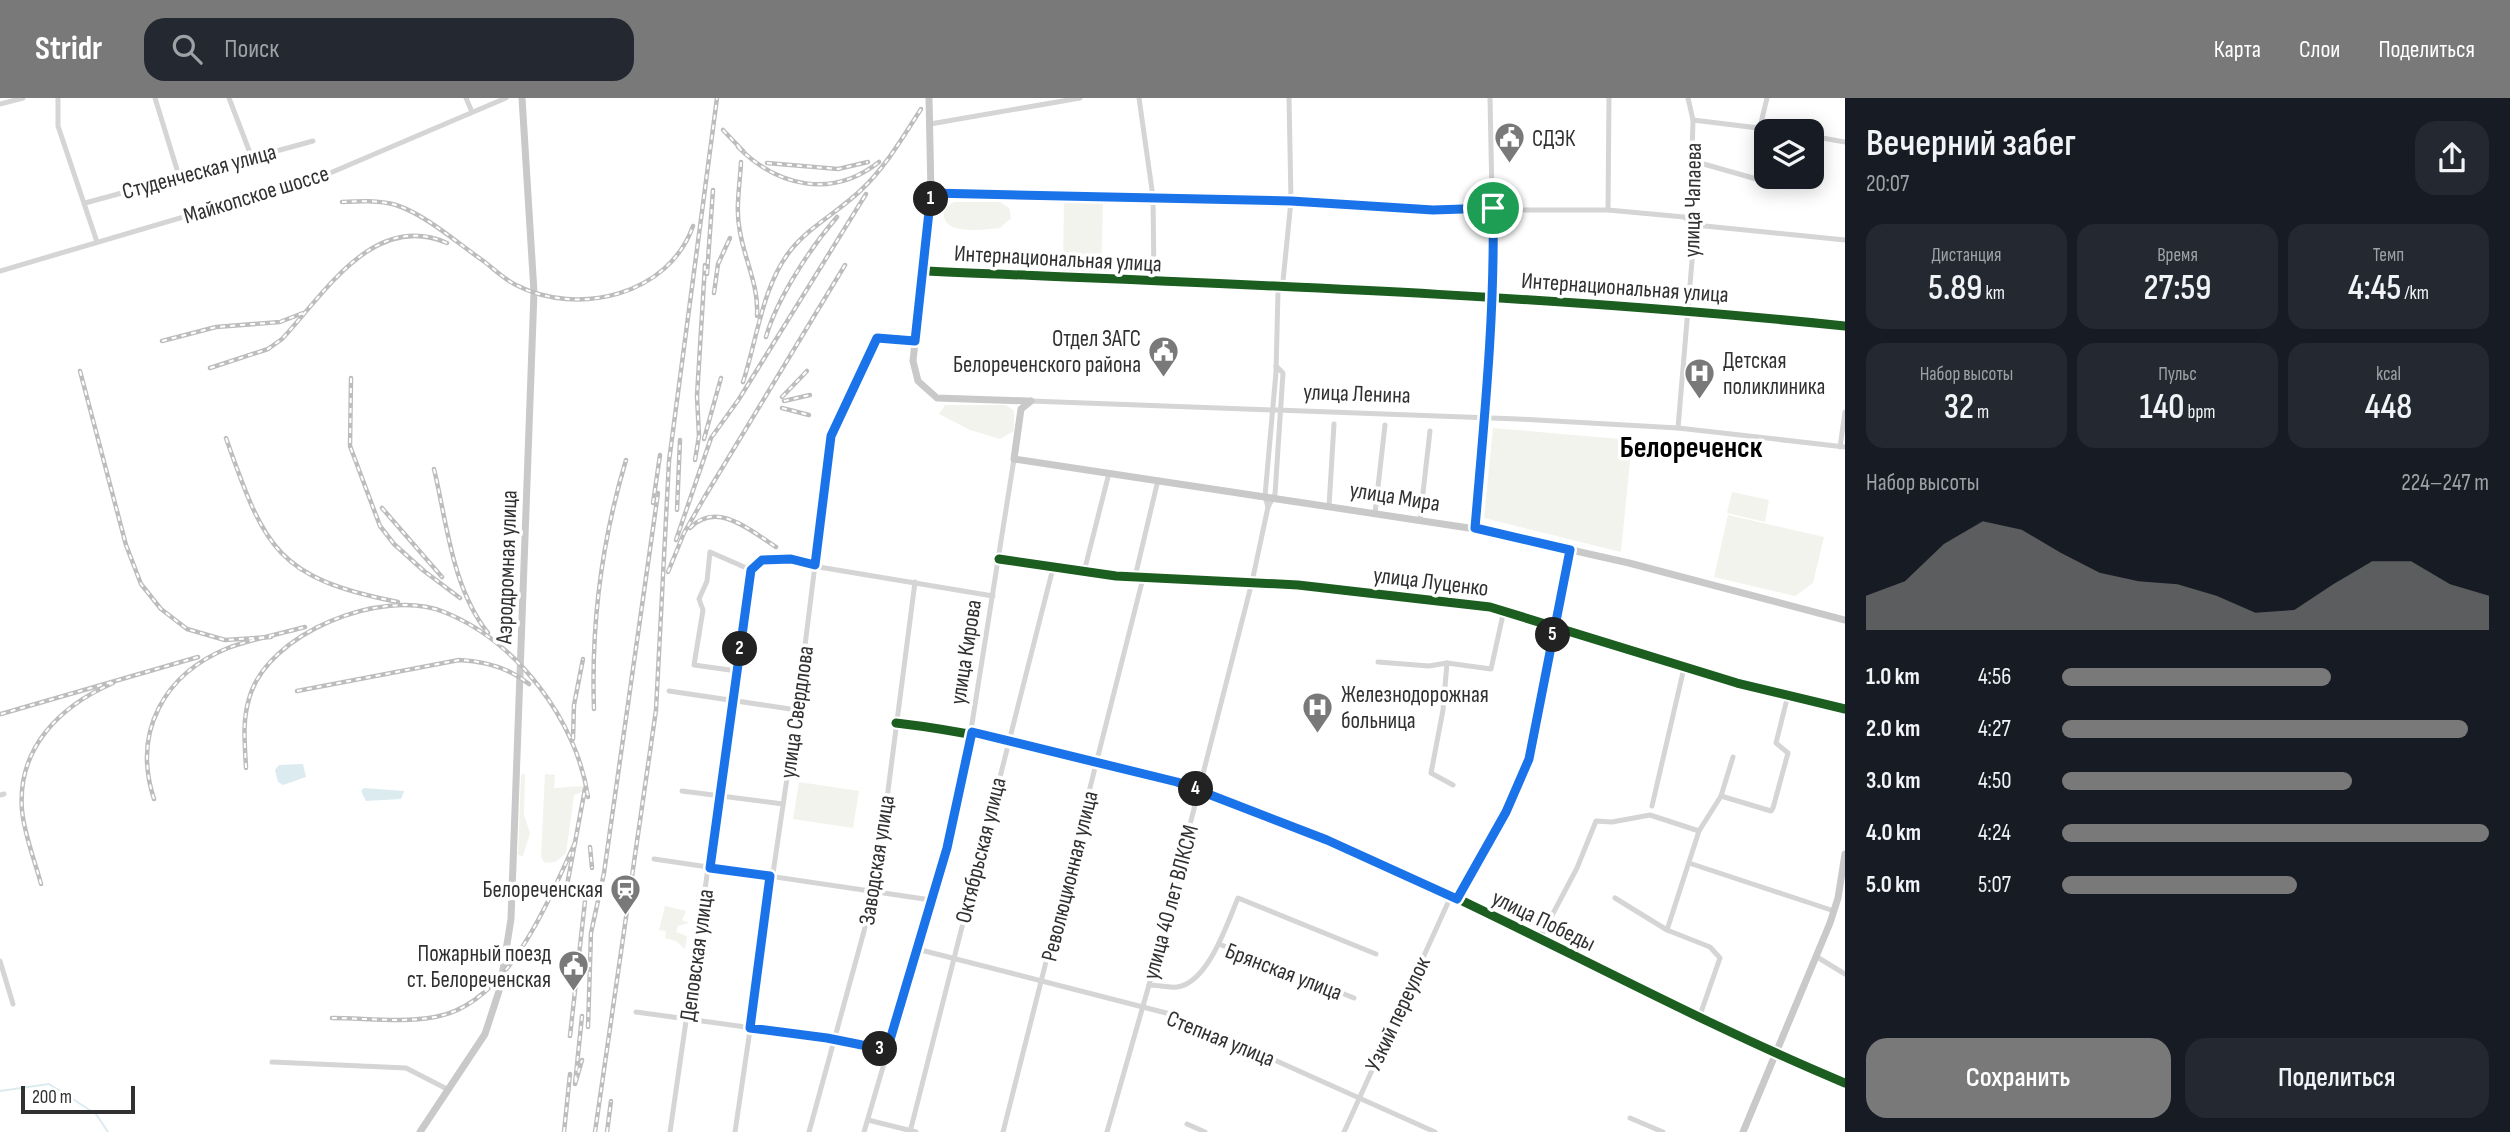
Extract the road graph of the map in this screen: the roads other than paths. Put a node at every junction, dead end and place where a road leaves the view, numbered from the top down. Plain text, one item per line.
1 (23, 98) edge
2 (58, 98) edge
3 (155, 98) edge
4 (229, 98) edge
5 (466, 98) edge
6 (506, 98) edge
7 (522, 98) edge
8 (927, 98) edge
9 (1080, 98) edge
10 (1139, 98) edge
11 (1289, 98) edge
12 (1490, 98) edge
13 (1609, 98) edge
14 (1688, 98) edge
15 (1766, 98) edge
16 (0, 104) edge
17 (472, 112) junction
18 (1762, 119) edge
19 (1693, 120) junction
20 (930, 124) junction
21 (1754, 126) edge
22 (1824, 138) edge
23 (313, 141) dead end
24 (1845, 142) edge
25 (252, 158) junction
26 (1693, 161) junction
27 (179, 176) junction
28 (1754, 178) edge
29 (931, 193) junction
30 (1153, 197) junction
31 (1291, 201) junction
32 (85, 203) junction
33 (1493, 208) junction
34 (1608, 210) junction
35 (1693, 223) junction
36 (1845, 240) edge
37 (97, 242) junction
38 (923, 269) junction
39 (0, 271) edge
40 (1154, 279) junction
41 (1279, 286) junction
42 (1494, 297) junction
43 (1688, 310) junction
44 (1845, 326) edge
45 (915, 341) junction
46 (1276, 366) junction
47 (1004, 400) junction
48 (1031, 401) junction
49 (1272, 409) junction
50 (1281, 409) junction
51 (1845, 412) edge
52 (1019, 417) junction
53 (1485, 417) junction
54 (1334, 424) dead end
55 (1385, 425) dead end
56 (1678, 428) junction
57 (1430, 431) dead end
58 (1844, 448) edge
59 (1014, 459) junction
60 (1109, 473) junction
61 (1158, 480) junction
62 (1265, 496) junction
63 (1274, 498) junction
64 (1329, 506) junction
65 (1268, 507) junction
66 (1375, 513) junction
67 (1420, 519) junction
68 (1475, 528) junction
69 (1570, 550) junction
70 (999, 559) junction
71 (815, 565) junction
72 (1054, 568) junction
73 (751, 570) junction
74 (1084, 572) junction
75 (1135, 577) junction
76 (1143, 578) junction
77 (915, 582) junction
78 (1252, 582) junction
79 (993, 596) junction
80 (1504, 610) junction
81 (1845, 620) edge
82 (1554, 627) junction
83 (1378, 662) dead end
84 (1447, 663) junction
85 (1684, 668) junction
86 (737, 671) junction
87 (669, 691) dead end
88 (1788, 695) junction
89 (733, 699) junction
90 (1845, 709) edge
91 (797, 710) junction
92 (896, 723) junction
93 (972, 732) junction
94 (1009, 741) junction
95 (1733, 757) dead end
96 (1098, 763) junction
97 (1453, 785) dead end
98 (1199, 790) junction
99 (682, 791) dead end
100 (719, 796) junction
101 (1721, 796) junction
102 (783, 804) junction
103 (1651, 811) junction
104 (1699, 831) junction
105 (1845, 854) edge
106 (654, 859) dead end
107 (1689, 863) junction
108 (710, 868) junction
109 (770, 876) junction
110 (874, 891) junction
111 (1454, 897) junction
112 (1615, 898) dead end
113 (931, 900) junction
114 (1834, 911) junction
115 (1667, 930) junction
116 (1539, 940) junction
117 (1219, 944) junction
118 (917, 949) junction
119 (1376, 954) dead end
120 (1817, 957) junction
121 (952, 959) junction
122 (0, 961) edge
123 (1845, 974) edge
124 (1042, 982) junction
125 (1149, 985) junction
126 (1354, 998) dead end
127 (13, 1004) dead end
128 (1143, 1009) junction
129 (636, 1012) dead end
130 (1699, 1018) junction
131 (688, 1020) junction
132 (750, 1028) junction
133 (835, 1040) junction
134 (887, 1050) junction
135 (1776, 1054) junction
136 (272, 1062) dead end
137 (1845, 1083) edge
138 (449, 1090) junction
139 (1358, 1098) junction
140 (1630, 1118) dead end
141 (868, 1120) junction
142 (1187, 1124) dead end
143 (421, 1132) edge
144 (670, 1132) edge
145 (735, 1132) edge
146 (809, 1132) edge
147 (864, 1132) edge
148 (912, 1132) edge
149 (1003, 1132) edge
150 (1107, 1132) edge
151 (1205, 1132) edge
152 (1344, 1132) edge
153 (1435, 1132) edge
154 (1663, 1132) edge
155 (1743, 1132) edge

1 - 16 street
2 - 32 street
3 - 27 street
4 - 25 street
5 - 17 street
6 - 17 street, Майкопское шоссе
7 - 138 main road, Аэродромная улица
8 - 20 main road, улица Ленина
9 - 20 street
10 - 30 street
11 - 31 street, улица 40 лет ВЛКСМ
12 - 33 street
13 - 34 street
14 - 19 street, улица Чапаева
15 - 18 street
17 - 37 street, Майкопское шоссе
19 - 21 street
19 - 26 street, улица Чапаева
20 - 29 main road, улица Ленина
22 - 24 street
23 - 25 street, Студенческая улица
25 - 27 street, Студенческая улица
26 - 28 street
26 - 35 street, улица Чапаева
27 - 32 street, Студенческая улица
29 - 30 street
29 - 38 main road, улица Ленина
30 - 31 street
30 - 40 street
31 - 33 street
31 - 41 street, улица 40 лет ВЛКСМ
32 - 37 street
33 - 34 street
33 - 42 street
34 - 35 street
35 - 36 street
35 - 43 street, улица Чапаева
37 - 39 street, Майкопское шоссе
38 - 40 street, Интернациональная улица
38 - 45 main road, улица Ленина
40 - 41 street, Интернациональная улица
41 - 42 street, Интернациональная улица
41 - 46 street, улица 40 лет ВЛКСМ
42 - 43 street, Интернациональная улица
42 - 53 street
43 - 44 street, Интернациональная улица
43 - 56 street, улица Чапаева
45 - 47 main road, улица Ленина
45 - 71 street, улица Свердлова
46 - 49 street, улица 40 лет ВЛКСМ
46 - 50 street, улица 40 лет ВЛКСМ
47 - 48 main road, улица Ленина
47 - 52 main road
48 - 49 street, улица Ленина
48 - 52 main road
49 - 50 street, улица Ленина
49 - 62 street, улица 40 лет ВЛКСМ
50 - 53 street, улица Ленина
50 - 63 street, улица 40 лет ВЛКСМ
51 - 58 street
52 - 59 main road, улица Кирова
53 - 56 street, улица Ленина
53 - 68 street
54 - 64 street
55 - 66 street
56 - 58 street, улица Ленина
57 - 67 street
59 - 60 main road, улица Мира
59 - 70 street, улица Кирова
60 - 61 main road, улица Мира
60 - 74 street
61 - 62 main road, улица Мира
61 - 75 street
62 - 63 main road, улица Мира
62 - 65 street, улица 40 лет ВЛКСМ
63 - 64 main road, улица Мира
63 - 65 street, улица 40 лет ВЛКСМ
64 - 66 main road, улица Мира
65 - 78 street, улица 40 лет ВЛКСМ
66 - 67 main road, улица Мира
67 - 68 main road, улица Мира
68 - 69 main road, улица Мира
69 - 81 main road, улица Мира
69 - 82 street, Узкий переулок
70 - 72 street, улица Луценко
70 - 79 street, улица Кирова
71 - 73 street
71 - 77 street
71 - 91 street, улица Свердлова
72 - 74 street, улица Луценко
72 - 94 street, Октябрьская улица
73 - 86 street, Деповская улица
73 - 86 street
74 - 75 street, улица Луценко
75 - 76 street, улица Луценко
76 - 78 street, улица Луценко
76 - 96 street, Революционная улица
77 - 79 street
77 - 92 street, Заводская улица
78 - 80 street, улица Луценко
78 - 98 street, улица 40 лет ВЛКСМ
79 - 93 street, улица Кирова
80 - 82 street, улица Луценко
80 - 84 street
82 - 85 street, улица Луценко
82 - 111 street, Узкий переулок
83 - 84 street
84 - 97 street
85 - 88 street, улица Луценко
85 - 103 street
86 - 89 street, Деповская улица
87 - 89 street
88 - 90 street, улица Луценко
88 - 101 street
89 - 91 street
89 - 100 street, Деповская улица
91 - 102 street, улица Свердлова
92 - 93 street, улица Победы
92 - 110 street, Заводская улица
93 - 94 street, улица Победы
93 - 113 street, улица Кирова
94 - 96 street, улица Победы
94 - 121 street, Октябрьская улица
95 - 101 street
96 - 98 street, улица Победы
96 - 124 street, Революционная улица
98 - 111 street, улица Победы
98 - 125 street, улица 40 лет ВЛКСМ
99 - 100 street
100 - 102 street
100 - 108 street, Деповская улица
101 - 104 street
102 - 109 street, улица Свердлова
103 - 104 street
103 - 116 street
104 - 107 street
105 - 114 main road
106 - 108 street
107 - 114 street
107 - 115 street
108 - 109 street
108 - 131 street, Деповская улица
109 - 110 street
109 - 132 street, улица Свердлова
110 - 113 street
110 - 133 street, Заводская улица
111 - 116 street, улица Победы
111 - 139 street, Узкий переулок
112 - 115 street
113 - 118 street, улица Кирова
114 - 120 main road
115 - 130 street
116 - 130 street, улица Победы
117 - 119 street
117 - 125 street, Брянская улица
117 - 126 street, Брянская улица
118 - 121 street, Степная улица
118 - 134 street, улица Кирова
120 - 123 street
120 - 135 main road
121 - 124 street, Степная улица
121 - 148 street, Октябрьская улица
122 - 127 street
124 - 128 street, Степная улица
124 - 149 street, Революционная улица
125 - 128 street, улица 40 лет ВЛКСМ
128 - 139 street, Степная улица
128 - 150 street, улица 40 лет ВЛКСМ
129 - 131 street
130 - 135 street, улица Победы
131 - 132 street
131 - 144 street, Деповская улица
132 - 133 street
132 - 145 street, улица Свердлова
133 - 134 street
133 - 146 street, Заводская улица
134 - 141 street, улица Кирова
135 - 137 street, улица Победы
135 - 155 main road
136 - 138 street
138 - 143 main road, Аэродромная улица
139 - 152 street, Узкий переулок
139 - 153 street, Степная улица
140 - 154 street
141 - 147 street, улица Кирова
141 - 148 street
142 - 151 street

